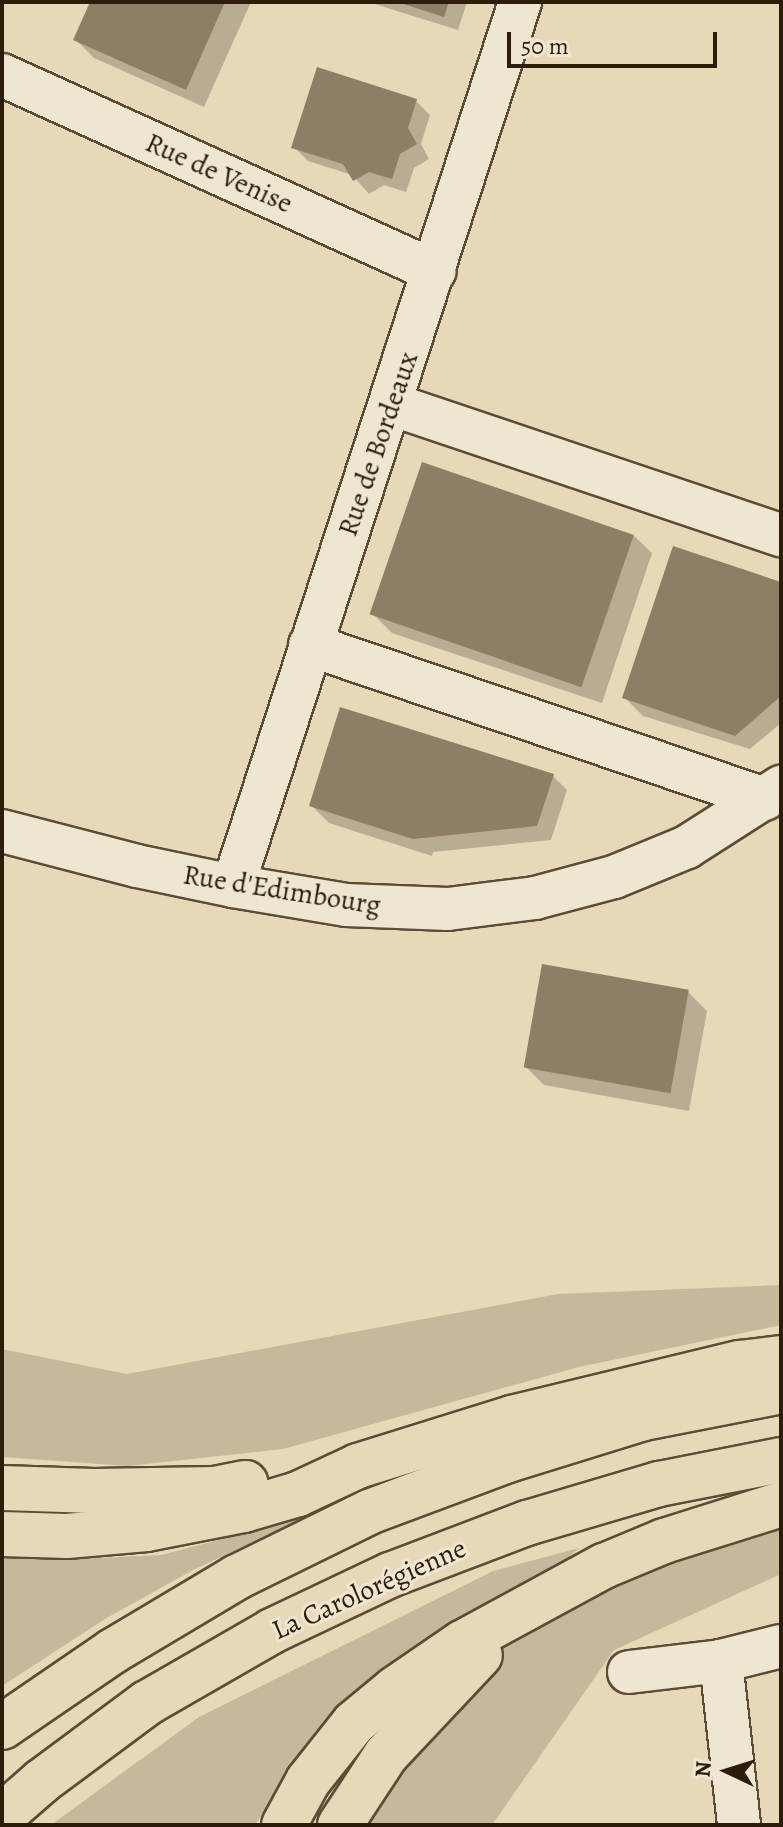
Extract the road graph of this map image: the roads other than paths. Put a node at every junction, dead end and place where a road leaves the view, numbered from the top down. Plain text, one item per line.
1 (520, 2) edge
2 (2, 75) edge
3 (435, 271) junction
4 (391, 404) junction
5 (781, 535) edge
6 (310, 645) junction
7 (773, 793) edge
8 (2, 831) edge
9 (233, 886) junction
10 (781, 1358) edge
11 (781, 1391) edge
12 (781, 1460) edge
13 (358, 1466) junction
14 (2, 1488) edge
15 (781, 1504) edge
16 (2, 1534) edge
17 (535, 1605) junction
18 (781, 1646) edge
19 (721, 1661) junction
20 (629, 1672) dead end
21 (2, 1727) edge
22 (2, 1816) edge
23 (284, 1825) edge
24 (340, 1825) edge
25 (739, 1825) edge

1 - 3 street, Rue de Bordeaux
2 - 3 street, Rue de Venise
3 - 4 street, Rue de Bordeaux
4 - 5 street
4 - 6 street, Rue de Bordeaux
6 - 7 street
6 - 9 street, Rue de Bordeaux
7 - 9 street, Rue d'Edimbourg
8 - 9 street, Rue d'Edimbourg
10 - 13 highway
11 - 21 highway
12 - 22 highway, La Carolorégienne
13 - 14 highway
13 - 16 highway
15 - 17 highway
17 - 23 highway
17 - 24 highway
18 - 19 street
19 - 20 street
19 - 25 street

